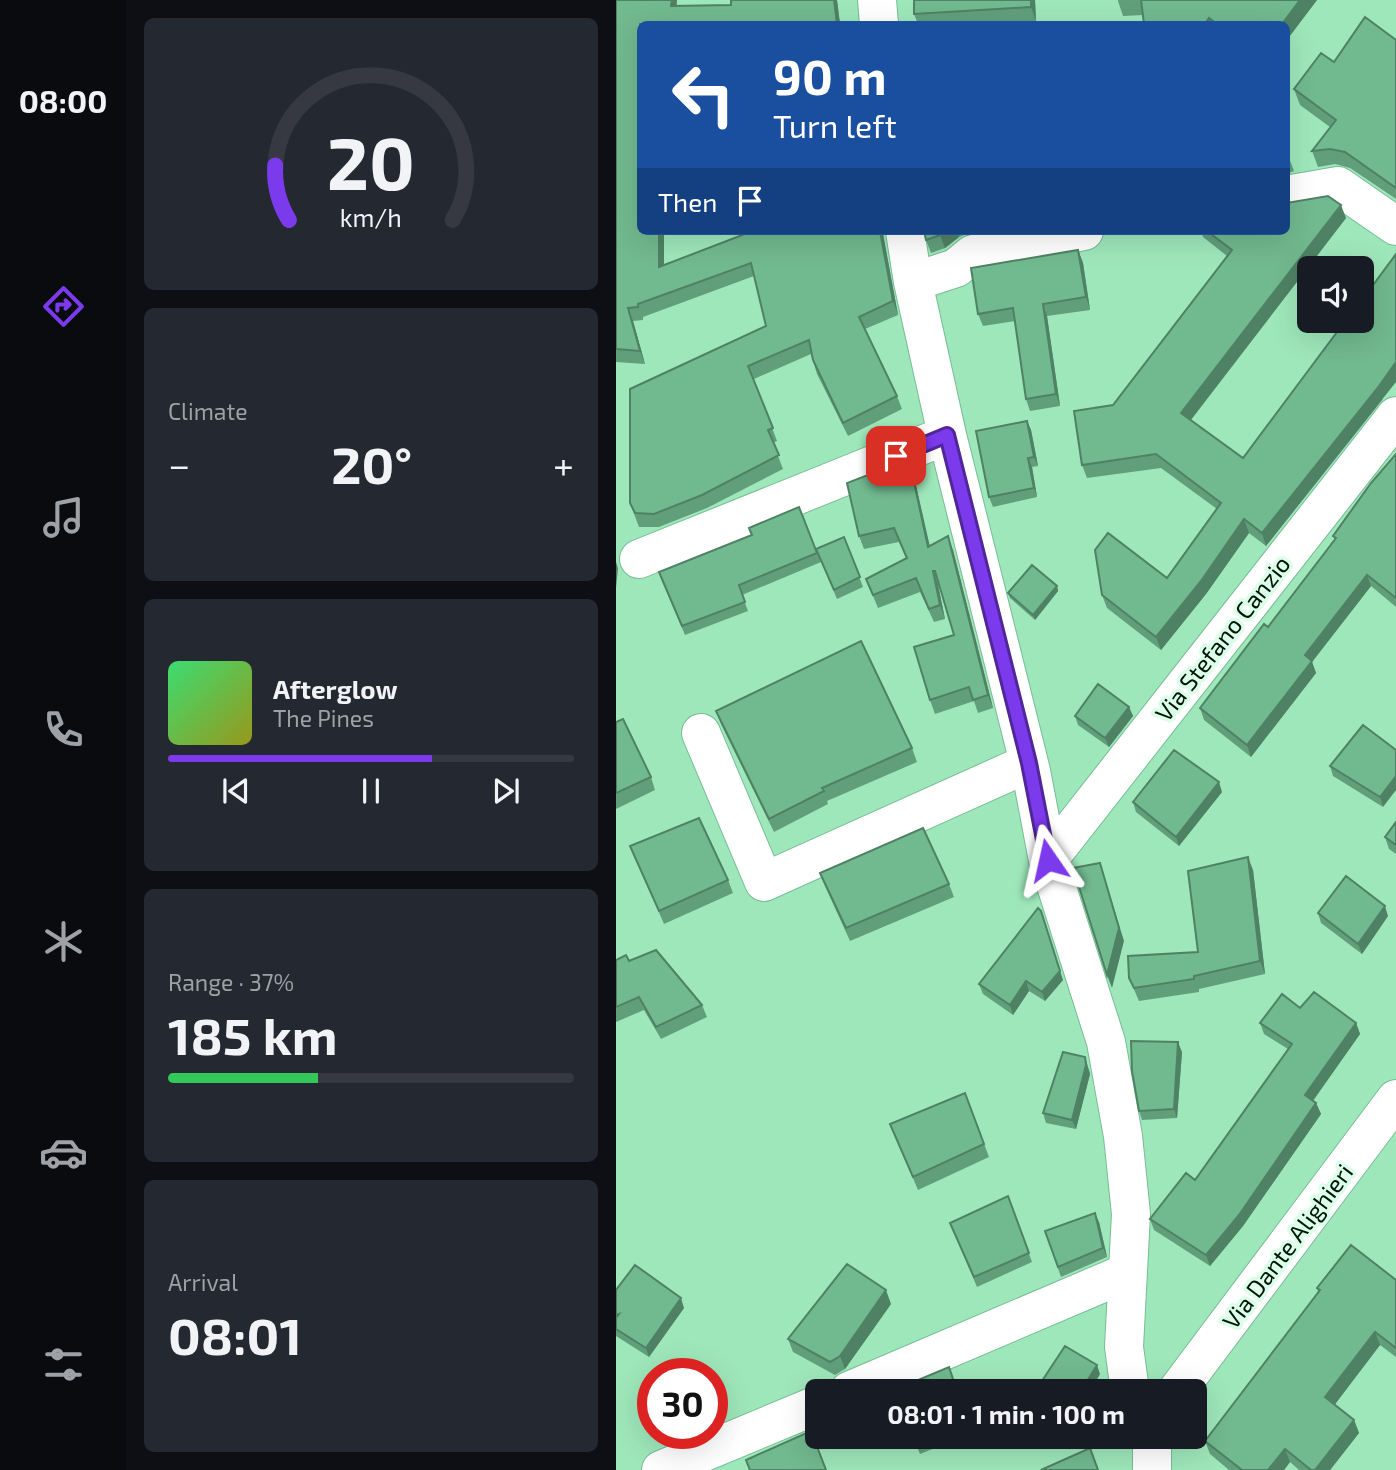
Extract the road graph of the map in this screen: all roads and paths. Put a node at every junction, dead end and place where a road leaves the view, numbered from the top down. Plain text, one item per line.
1 (877, 0) edge
2 (879, 21) edge
3 (1290, 194) edge
4 (1396, 226) edge
5 (906, 235) edge
6 (1061, 235) edge
7 (913, 282) junction
8 (1396, 416) edge
9 (947, 435) junction
10 (639, 559) dead end
11 (701, 733) dead end
12 (1029, 763) junction
13 (1048, 860) junction
14 (1396, 1099) edge
15 (1126, 1273) junction
16 (877, 1379) edge
17 (1128, 1379) edge
18 (1186, 1379) edge
19 (805, 1410) edge
20 (661, 1470) edge

1 - 2 street
3 - 4 street
5 - 7 street
6 - 7 street
7 - 9 street
8 - 13 street, Via Stefano Canzio
9 - 10 street
9 - 12 street
11 - 12 street
12 - 13 street
13 - 15 street
14 - 18 street, Via Dante Alighieri
15 - 16 street
15 - 17 street
19 - 20 street

